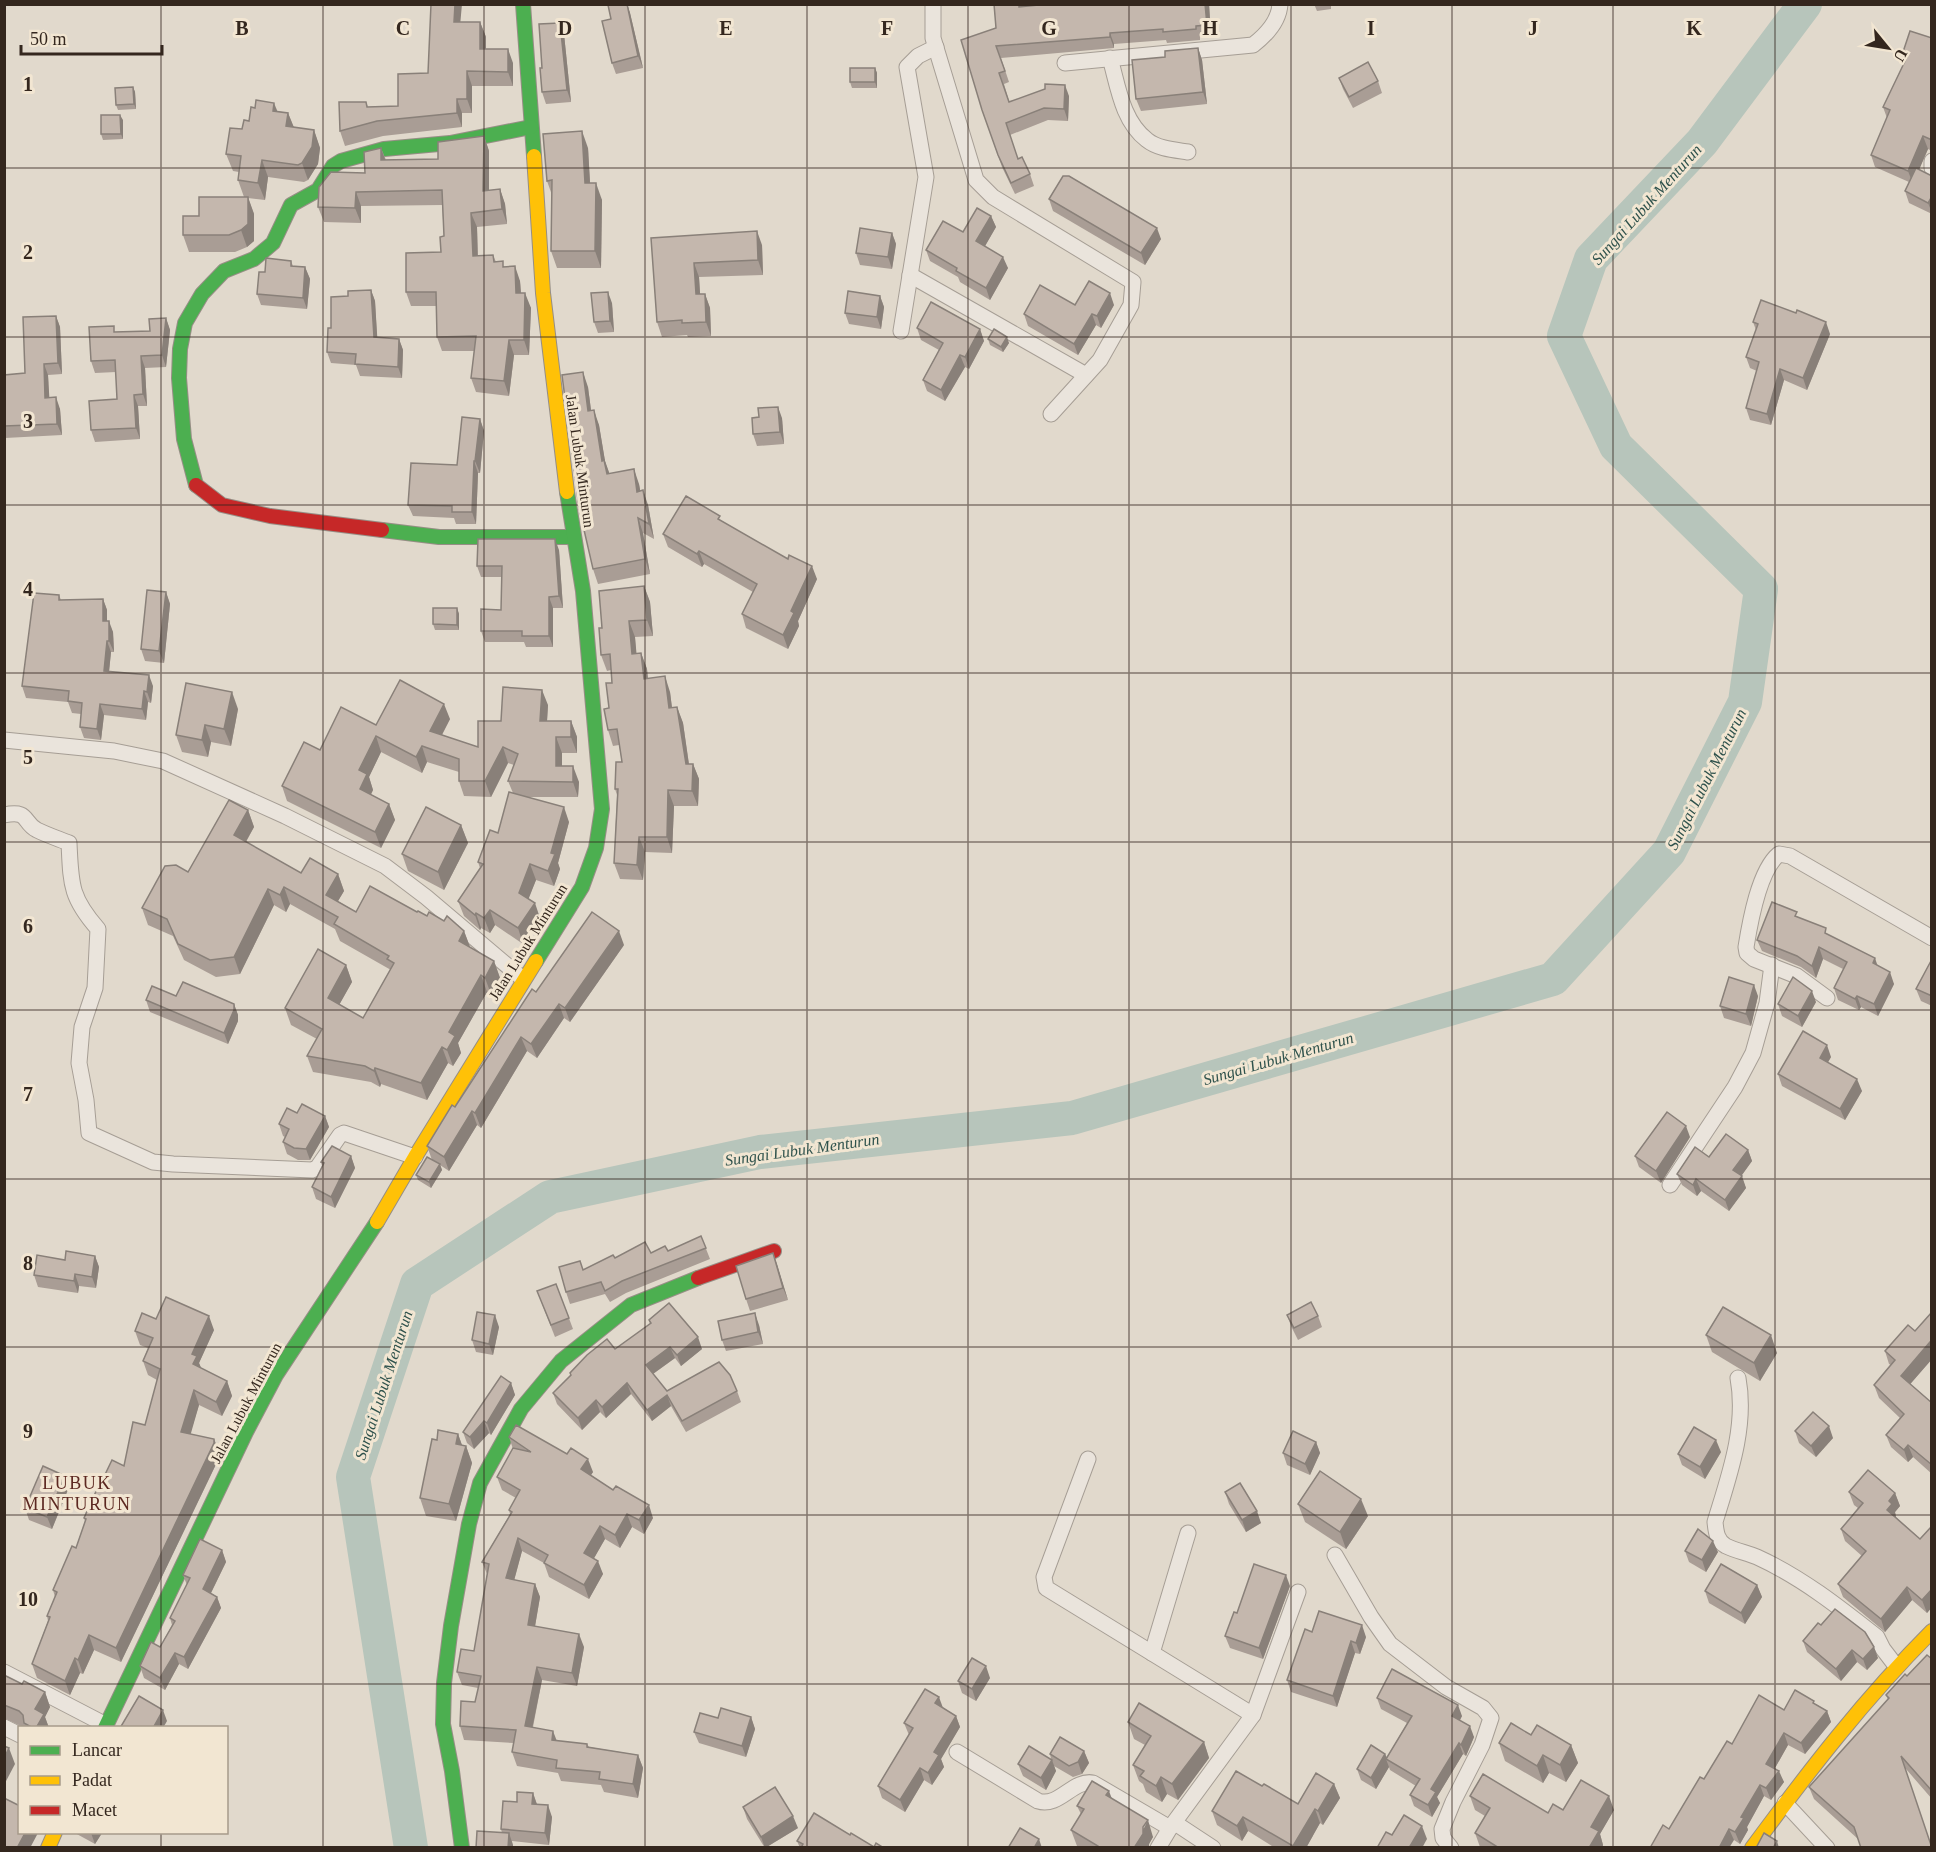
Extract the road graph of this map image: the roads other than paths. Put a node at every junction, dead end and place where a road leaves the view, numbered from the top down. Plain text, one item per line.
1 (523, 4) edge
2 (933, 4) edge
3 (1280, 4) edge
4 (936, 47) junction
5 (1110, 58) junction
6 (1065, 63) dead end
7 (531, 127) junction
8 (1188, 153) dead end
9 (1932, 161) edge
10 (1932, 168) edge
11 (910, 275) junction
12 (901, 331) dead end
13 (1086, 375) junction
14 (1051, 414) dead end
15 (573, 537) junction
16 (4, 740) edge
17 (4, 815) edge
18 (1932, 938) edge
19 (1772, 965) junction
20 (523, 980) junction
21 (1827, 998) dead end
22 (415, 1157) junction
23 (1670, 1185) dead end
24 (774, 1251) edge
25 (1738, 1378) dead end
26 (1088, 1459) dead end
27 (1188, 1533) dead end
28 (1335, 1555) dead end
29 (1298, 1592) dead end
30 (1932, 1631) edge
31 (1152, 1653) junction
32 (1896, 1666) junction
33 (4, 1672) edge
34 (1253, 1715) junction
35 (106, 1726) edge
36 (4, 1727) edge
37 (18, 1734) edge
38 (957, 1752) dead end
39 (1785, 1803) junction
40 (1172, 1825) junction
41 (55, 1834) edge
42 (48, 1848) edge
43 (462, 1848) edge
44 (1158, 1848) edge
45 (1213, 1848) edge
46 (1451, 1848) edge
47 (1752, 1848) edge
48 (1827, 1848) edge

1 - 7 street, Jalan Lubuk Minturun
2 - 4 street
3 - 5 street
4 - 11 street
4 - 13 street
5 - 6 street
5 - 8 street
7 - 15 street, Jalan Lubuk Minturun
7 - 15 street
9 - 10 street
11 - 12 street
11 - 13 street
13 - 14 street
15 - 20 street, Jalan Lubuk Minturun
16 - 20 street
17 - 22 street
18 - 19 street
19 - 21 street
19 - 23 street
20 - 22 street, Jalan Lubuk Minturun
22 - 35 street, Jalan Lubuk Minturun
24 - 43 street
25 - 32 street
26 - 31 street
27 - 31 street
28 - 46 street
29 - 34 street
30 - 32 street
31 - 34 street
32 - 39 street
33 - 35 street
34 - 40 street
36 - 37 street
38 - 40 street
39 - 47 street
39 - 48 street
40 - 44 street
40 - 45 street
41 - 42 street

